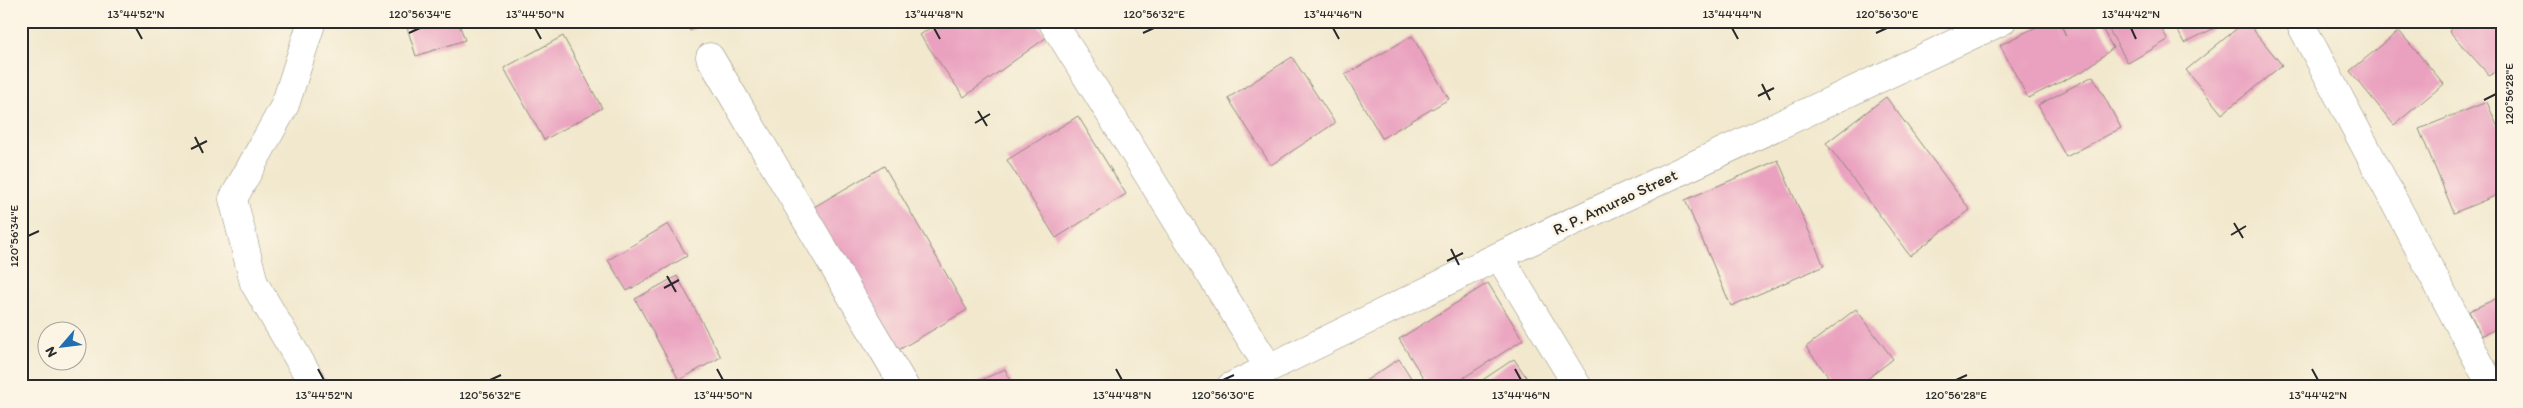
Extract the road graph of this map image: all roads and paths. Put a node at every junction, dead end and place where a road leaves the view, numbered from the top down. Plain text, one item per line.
1 (312, 21) edge
2 (1052, 21) edge
3 (2002, 21) edge
4 (2299, 21) edge
5 (710, 57) dead end
6 (1499, 256) junction
7 (1269, 368) junction
8 (315, 387) edge
9 (906, 387) edge
10 (1230, 387) edge
11 (1578, 387) edge
12 (2492, 387) edge

1 - 8 street
2 - 7 street
3 - 6 street, R. P. Amurao Street
4 - 12 street
5 - 9 street
6 - 7 street, R. P. Amurao Street
6 - 11 street
7 - 10 street, R. P. Amurao Street

